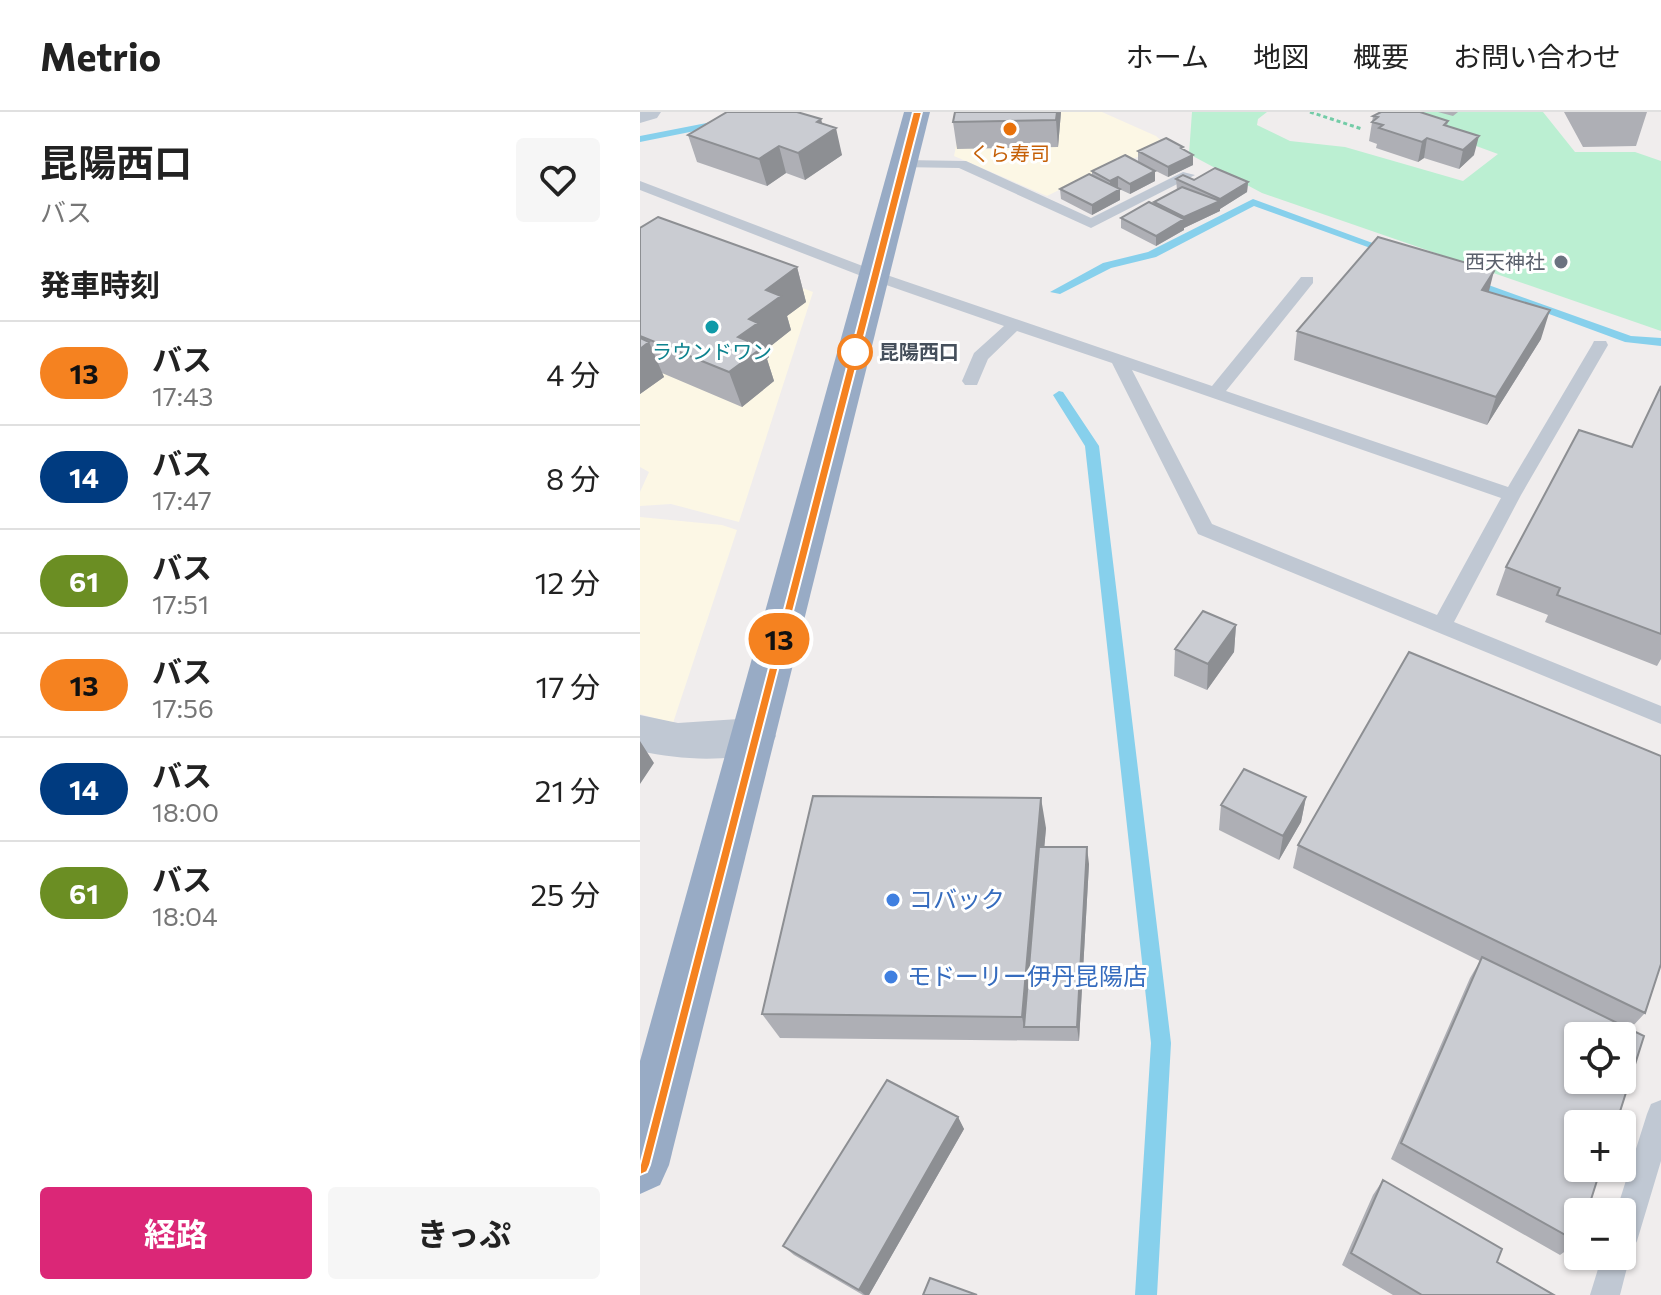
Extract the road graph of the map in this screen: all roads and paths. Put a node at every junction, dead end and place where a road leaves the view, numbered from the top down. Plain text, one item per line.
1 (647, 112) edge
2 (917, 112) edge
3 (1310, 112) edge
4 (640, 115) edge
5 (1362, 129) dead end
6 (904, 164) junction
7 (1188, 175) edge
8 (640, 185) edge
9 (875, 276) junction
10 (1307, 280) dead end
11 (1015, 324) junction
12 (1600, 345) dead end
13 (1118, 359) junction
14 (971, 381) dead end
15 (1215, 393) junction
16 (1512, 495) junction
17 (1442, 625) junction
18 (1661, 715) edge
19 (640, 733) edge
20 (754, 736) junction
21 (1661, 1114) edge
22 (1654, 1163) edge
23 (640, 1165) edge
24 (1636, 1207) edge
25 (1613, 1270) edge
26 (1605, 1295) edge

1 - 4 street
2 - 6 highway
3 - 5 path
6 - 7 lane
6 - 9 highway
8 - 9 lane
9 - 11 lane
9 - 20 highway
10 - 15 lane
11 - 13 lane
11 - 14 lane
12 - 16 lane
13 - 15 lane
13 - 17 lane
15 - 16 lane
16 - 17 lane
17 - 18 lane
19 - 20 street
20 - 23 highway
21 - 22 lane
22 - 24 lane
25 - 26 lane

